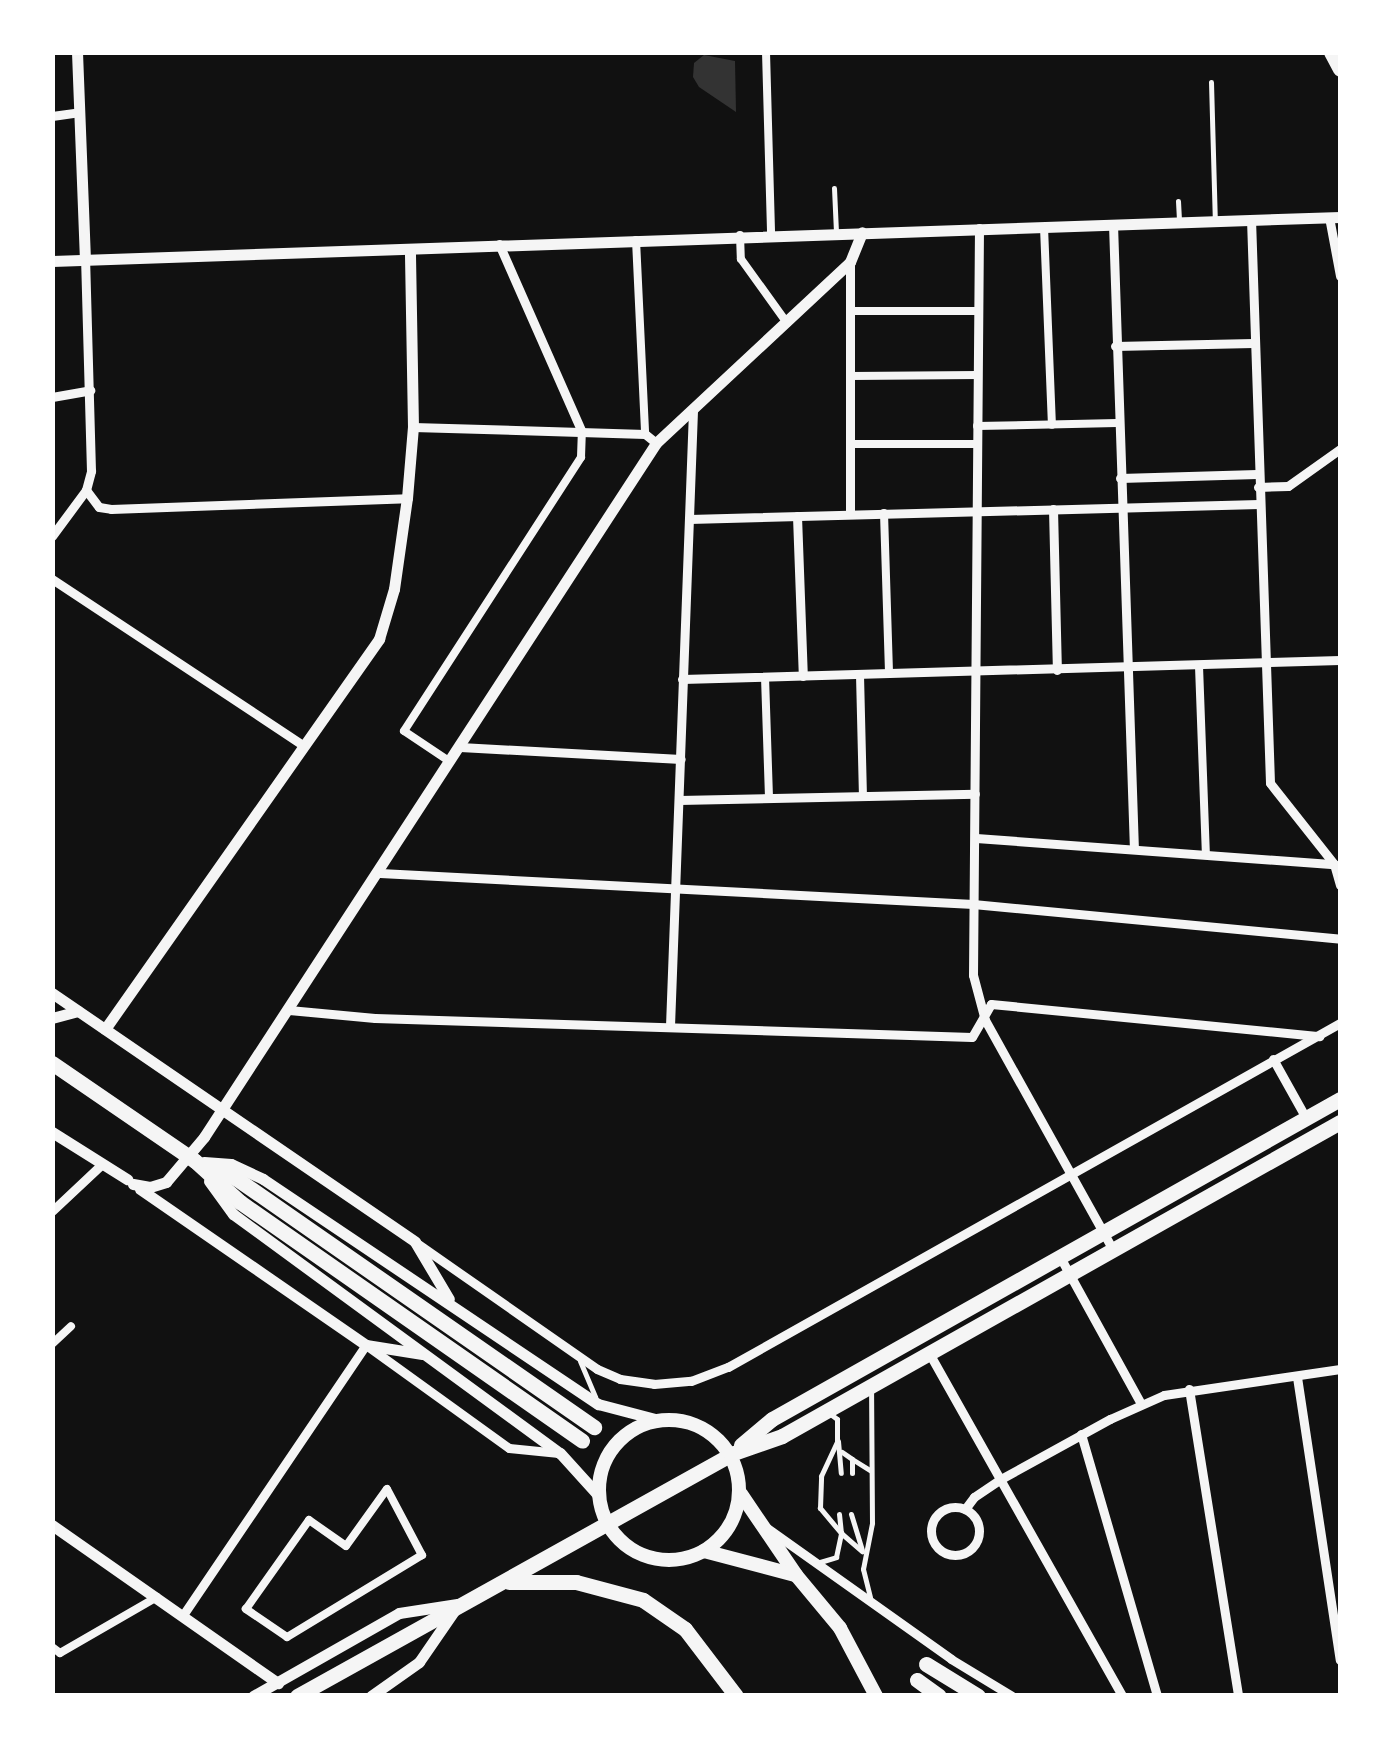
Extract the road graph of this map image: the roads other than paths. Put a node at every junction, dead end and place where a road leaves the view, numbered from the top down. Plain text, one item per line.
1 (77, 52) edge
2 (766, 52) edge
3 (1330, 52) edge
4 (1340, 69) edge
5 (1211, 82) dead end
6 (80, 112) junction
7 (52, 116) edge
8 (834, 188) dead end
9 (1178, 201) dead end
10 (1335, 217) edge
11 (1215, 220) junction
12 (1251, 220) junction
13 (1180, 222) junction
14 (1113, 224) junction
15 (1044, 226) junction
16 (979, 228) junction
17 (836, 232) junction
18 (862, 232) junction
19 (771, 234) junction
20 (740, 235) junction
21 (636, 240) junction
22 (499, 244) junction
23 (410, 248) junction
24 (85, 257) junction
25 (52, 262) edge
26 (850, 262) junction
27 (1340, 276) edge
28 (851, 311) junction
29 (978, 312) junction
30 (787, 323) junction
31 (1253, 342) junction
32 (1116, 346) junction
33 (978, 375) junction
34 (851, 376) junction
35 (90, 390) junction
36 (52, 397) edge
37 (693, 411) junction
38 (1117, 423) junction
39 (1052, 424) junction
40 (978, 426) junction
41 (413, 427) junction
42 (582, 432) junction
43 (644, 434) junction
44 (656, 444) junction
45 (850, 444) junction
46 (976, 444) junction
47 (1340, 448) edge
48 (1258, 474) junction
49 (1120, 478) junction
50 (1258, 487) junction
51 (86, 490) junction
52 (407, 498) junction
53 (1258, 504) junction
54 (1121, 507) junction
55 (1052, 509) junction
56 (976, 511) junction
57 (884, 513) junction
58 (850, 514) junction
59 (797, 516) junction
60 (689, 520) junction
61 (52, 536) edge
62 (52, 579) edge
63 (1340, 660) edge
64 (1264, 664) junction
65 (1199, 666) junction
66 (1125, 668) junction
67 (1057, 670) junction
68 (974, 672) junction
69 (889, 674) junction
70 (860, 675) junction
71 (765, 676) junction
72 (803, 676) junction
73 (682, 679) junction
74 (303, 745) junction
75 (460, 747) junction
76 (681, 759) junction
77 (451, 762) junction
78 (976, 794) junction
79 (863, 796) junction
80 (768, 798) junction
81 (679, 800) junction
82 (976, 838) junction
83 (1134, 849) junction
84 (1206, 855) junction
85 (1334, 864) junction
86 (380, 873) junction
87 (1340, 884) edge
88 (675, 890) junction
89 (973, 904) junction
90 (1340, 939) edge
91 (52, 993) edge
92 (289, 1010) junction
93 (78, 1011) junction
94 (52, 1018) edge
95 (985, 1020) junction
96 (1340, 1023) edge
97 (670, 1026) junction
98 (105, 1029) junction
99 (1319, 1036) junction
100 (1273, 1060) junction
101 (52, 1063) edge
102 (1340, 1098) edge
103 (220, 1111) junction
104 (1306, 1118) junction
105 (1340, 1122) edge
106 (52, 1132) edge
107 (192, 1159) junction
108 (101, 1165) junction
109 (1070, 1172) junction
110 (130, 1182) junction
111 (52, 1210) edge
112 (1104, 1232) junction
113 (415, 1242) junction
114 (1114, 1250) junction
115 (1060, 1257) junction
116 (1070, 1274) junction
117 (462, 1313) junction
118 (71, 1326) dead end
119 (52, 1344) edge
120 (366, 1345) junction
121 (929, 1353) junction
122 (426, 1354) junction
123 (578, 1356) junction
124 (1340, 1369) edge
125 (1297, 1377) junction
126 (880, 1381) junction
127 (1190, 1390) junction
128 (598, 1404) junction
129 (1140, 1404) junction
130 (821, 1414) junction
131 (659, 1420) junction
132 (594, 1427) dead end
133 (1081, 1434) junction
134 (838, 1441) junction
135 (582, 1442) dead end
136 (841, 1452) junction
137 (560, 1453) junction
138 (730, 1454) junction
139 (852, 1459) junction
140 (873, 1472) junction
141 (841, 1473) dead end
142 (852, 1473) dead end
143 (999, 1480) junction
144 (740, 1492) junction
145 (598, 1494) junction
146 (965, 1508) junction
147 (839, 1514) dead end
148 (851, 1514) dead end
149 (756, 1520) junction
150 (606, 1524) junction
151 (52, 1525) edge
152 (841, 1533) junction
153 (704, 1551) junction
154 (863, 1552) junction
155 (422, 1555) joint
156 (816, 1562) junction
157 (796, 1575) junction
158 (505, 1582) junction
159 (158, 1597) junction
160 (872, 1600) junction
161 (462, 1606) junction
162 (183, 1615) junction
163 (55, 1652) edge
164 (1340, 1660) edge
165 (926, 1664) dead end
166 (917, 1680) dead end
167 (278, 1682) junction
168 (254, 1696) edge
169 (297, 1696) edge
170 (372, 1696) edge
171 (736, 1696) edge
172 (876, 1696) edge
173 (939, 1696) edge
174 (978, 1696) edge
175 (1012, 1696) edge
176 (1122, 1696) edge
177 (1157, 1696) edge
178 (1238, 1696) edge

1 - 6 street
2 - 19 street
3 - 4 main road
5 - 11 lane
6 - 7 street
6 - 24 street
8 - 17 lane
9 - 13 lane
10 - 12 street
10 - 27 street
11 - 12 street
11 - 13 street
12 - 31 street
13 - 14 street
14 - 15 street
14 - 32 street
15 - 16 street
15 - 39 street
16 - 18 street
16 - 29 street
17 - 18 street
17 - 19 street
18 - 26 street
19 - 20 street
20 - 21 street
20 - 30 street
21 - 22 street
21 - 43 street
22 - 23 street
22 - 42 street
23 - 24 street
23 - 41 street
24 - 25 street
24 - 35 street
26 - 28 street
26 - 30 street
28 - 29 street
28 - 34 street
29 - 33 street
30 - 37 street
31 - 32 street
31 - 48 street
32 - 38 street
33 - 34 street
33 - 40 street
34 - 45 street
35 - 36 street
35 - 51 street
37 - 44 street
37 - 60 street
38 - 39 street
38 - 49 street
39 - 40 street
40 - 46 street
41 - 42 street
41 - 52 street
42 - 43 street
42 - 77 street
43 - 44 street
44 - 75 street
45 - 46 street
45 - 58 street
46 - 56 street
47 - 50 street
48 - 49 street
48 - 50 street
49 - 54 street
50 - 53 street
51 - 52 street
51 - 61 street
52 - 74 street
53 - 54 street
53 - 64 street
54 - 55 street
54 - 66 street
55 - 56 street
55 - 67 street
56 - 57 street
56 - 68 street
57 - 58 street
57 - 69 street
58 - 59 street
59 - 60 street
59 - 72 street
60 - 73 street
62 - 74 street
63 - 64 street
64 - 65 street
64 - 85 street
65 - 66 street
65 - 84 street
66 - 67 street
66 - 83 street
67 - 68 street
68 - 69 street
68 - 78 street
69 - 70 street
70 - 72 street
70 - 79 street
71 - 72 street
71 - 73 street
71 - 80 street
73 - 76 street
74 - 98 street
75 - 76 street
75 - 77 street
76 - 81 street
77 - 86 street
78 - 79 street
78 - 82 street
79 - 80 street
80 - 81 street
81 - 88 street
82 - 83 street
82 - 89 street
83 - 84 street
84 - 85 street
85 - 87 street
86 - 88 street
86 - 92 street
88 - 89 street
88 - 97 street
89 - 90 street
89 - 95 street
91 - 93 street
92 - 97 street
92 - 103 street
93 - 94 street
93 - 98 street
95 - 97 street
95 - 99 street
95 - 109 street
96 - 99 street
98 - 103 street
99 - 100 street
100 - 104 street
100 - 109 street
101 - 107 main road
102 - 104 main road
103 - 107 street
103 - 113 street
104 - 112 main road
105 - 114 main road
106 - 108 street
107 - 110 street
107 - 117 street
107 - 122 street
107 - 132 main road
107 - 135 main road
108 - 110 street
108 - 111 street
109 - 112 street
109 - 123 street
110 - 120 street
112 - 114 street
112 - 115 main road
113 - 117 street
113 - 123 street
114 - 116 main road
115 - 116 street
115 - 138 main road
116 - 121 main road
116 - 129 street
117 - 128 street
118 - 119 street
120 - 122 street
120 - 137 street
120 - 162 street
121 - 126 main road
121 - 143 street
122 - 137 street
123 - 128 lane
124 - 125 street
125 - 127 street
125 - 164 street
126 - 130 main road
126 - 140 lane
127 - 129 street
127 - 178 street
128 - 131 street
129 - 133 street
130 - 134 lane
130 - 138 main road
131 - 138 main road
131 - 145 main road
133 - 143 street
133 - 177 street
134 - 136 lane
134 - 152 lane
136 - 139 lane
136 - 141 lane
137 - 145 street
138 - 144 main road
138 - 150 main road
139 - 140 lane
139 - 142 lane
140 - 154 lane
143 - 146 street
143 - 176 street
144 - 149 main road
144 - 153 main road
145 - 150 main road
146 - 146 street
147 - 152 lane
148 - 154 lane
149 - 156 street
149 - 157 main road
150 - 153 main road
150 - 158 main road
151 - 159 street
152 - 154 lane
152 - 156 lane
153 - 157 main road
154 - 160 lane
155 - 155 street
156 - 160 street
157 - 172 main road
158 - 161 main road
158 - 171 main road
159 - 162 street
159 - 163 street
160 - 175 street
161 - 167 street
161 - 169 main road
161 - 170 street
162 - 167 street
165 - 174 main road
166 - 173 main road
167 - 168 street

